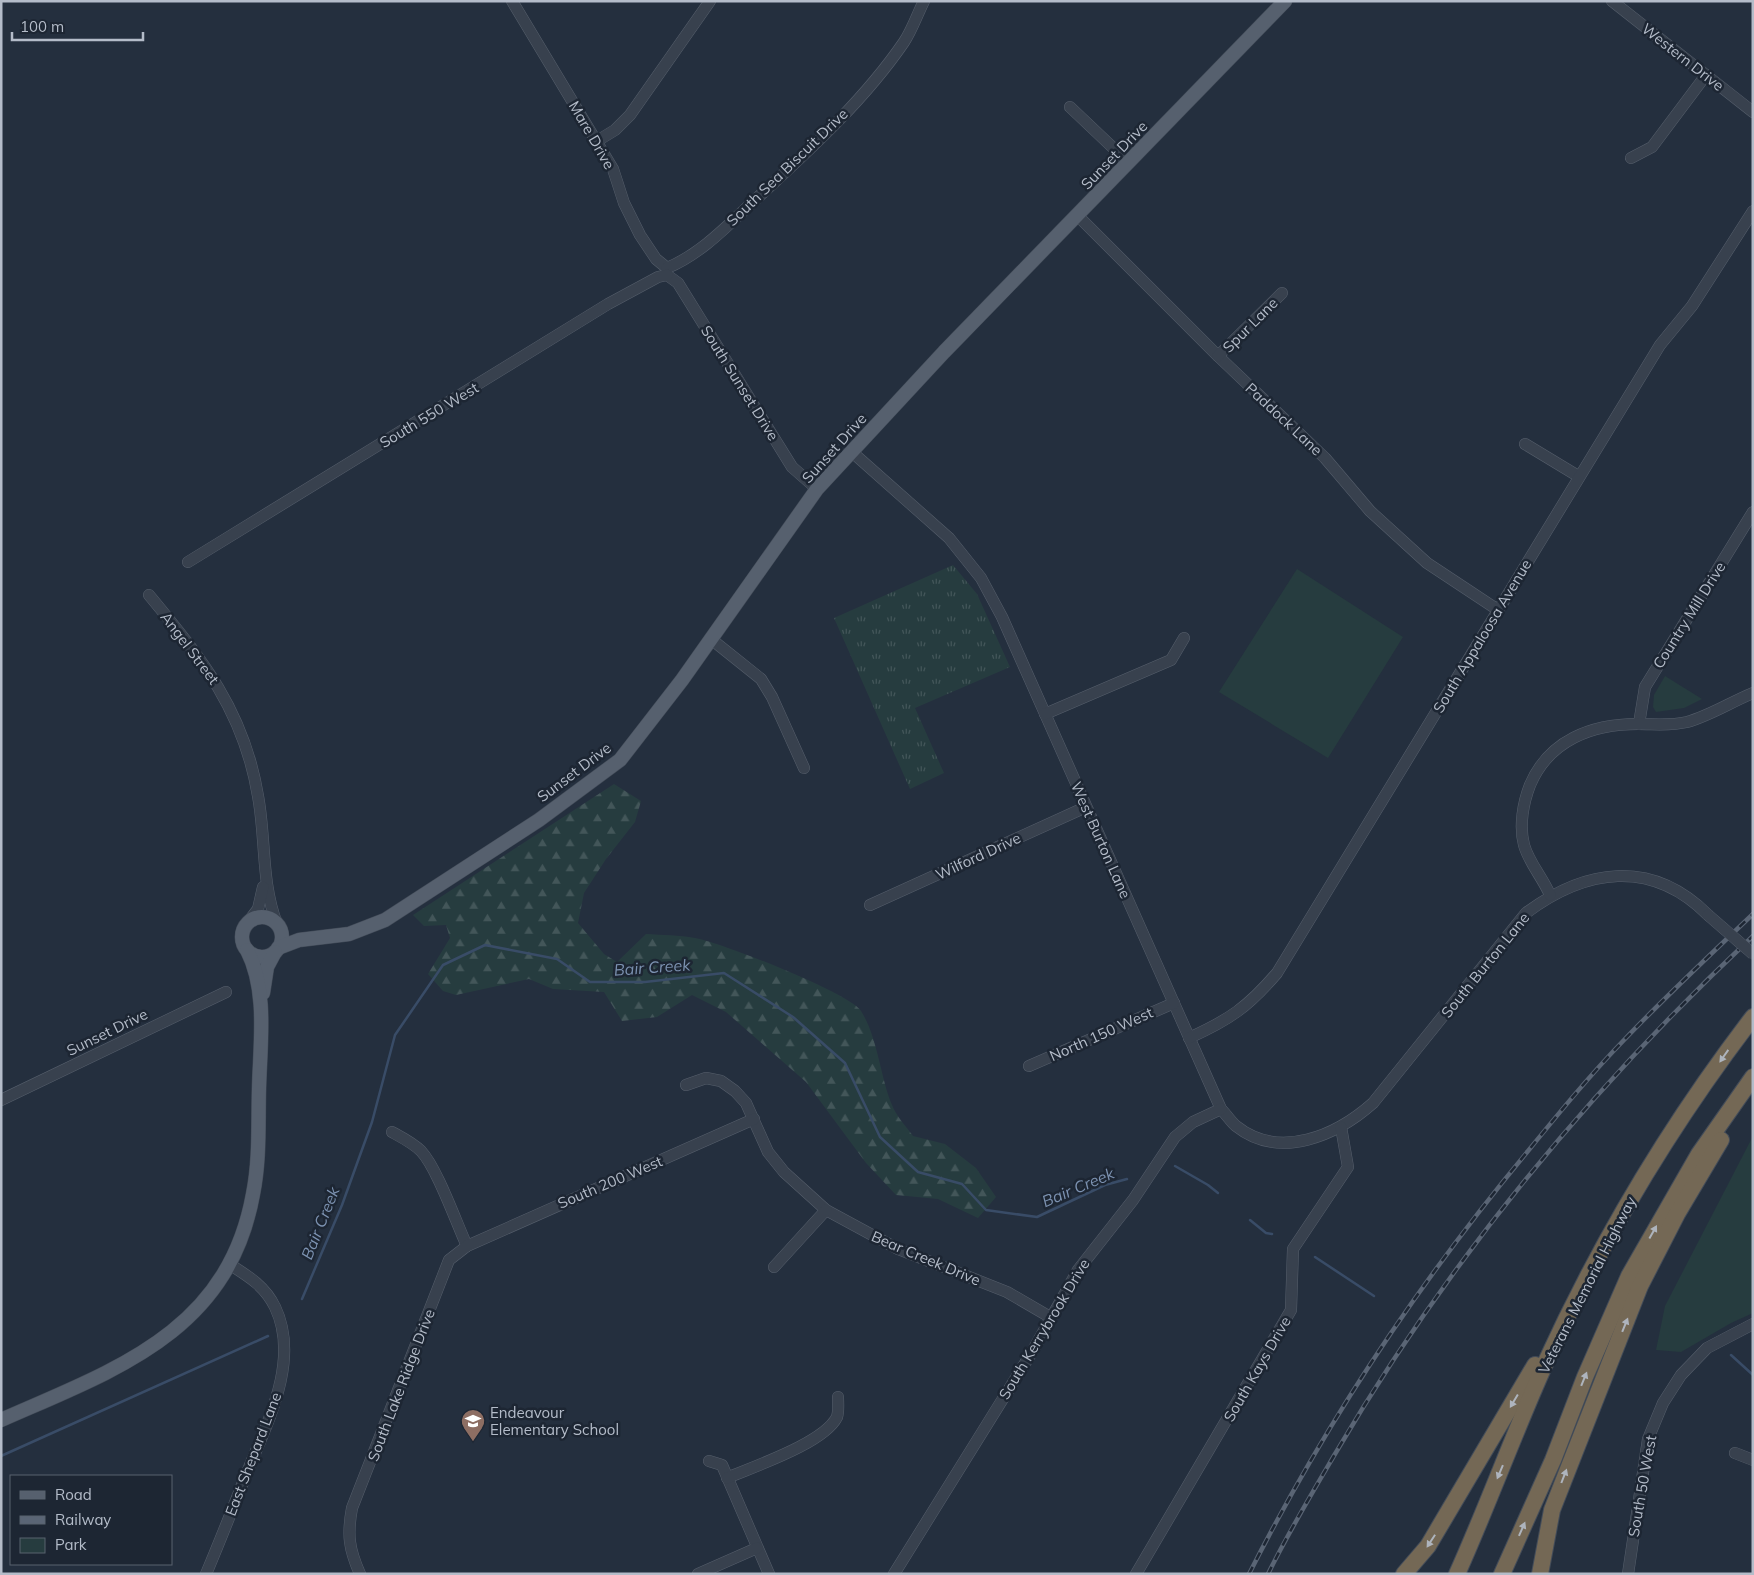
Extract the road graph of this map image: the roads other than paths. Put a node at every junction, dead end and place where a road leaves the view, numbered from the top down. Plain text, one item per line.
1 (512, 1) edge
2 (710, 1) edge
3 (924, 1) edge
4 (1285, 1) edge
5 (1617, 3) edge
6 (1706, 75) junction
7 (1070, 107) dead end
8 (1752, 108) edge
9 (597, 141) junction
10 (1632, 158) dead end
11 (1128, 162) junction
12 (1753, 211) edge
13 (1078, 216) junction
14 (667, 271) junction
15 (1282, 293) dead end
16 (1218, 356) junction
17 (1525, 444) dead end
18 (852, 452) junction
19 (1578, 476) junction
20 (817, 489) junction
21 (1753, 512) edge
22 (188, 562) dead end
23 (149, 595) dead end
24 (1498, 610) junction
25 (1184, 638) dead end
26 (712, 639) junction
27 (1753, 693) edge
28 (1045, 714) junction
29 (1639, 724) junction
30 (804, 768) dead end
31 (1086, 807) junction
32 (265, 878) junction
33 (1550, 895) junction
34 (870, 906) dead end
35 (248, 922) junction
36 (278, 926) junction
37 (319, 938) junction
38 (247, 950) junction
39 (277, 950) junction
40 (1753, 954) edge
41 (226, 992) dead end
42 (1174, 1003) junction
43 (260, 1011) junction
44 (1753, 1016) edge
45 (1189, 1038) junction
46 (1029, 1066) dead end
47 (1753, 1077) edge
48 (686, 1086) dead end
49 (1753, 1086) edge
50 (1, 1100) edge
51 (1373, 1103) joint
52 (1221, 1109) junction
53 (754, 1119) junction
54 (1341, 1127) junction
55 (392, 1132) dead end
56 (826, 1210) junction
57 (467, 1246) junction
58 (1600, 1253) junction
59 (229, 1264) junction
60 (774, 1267) dead end
61 (1050, 1317) junction
62 (1753, 1324) edge
63 (838, 1398) dead end
64 (1, 1420) edge
65 (1736, 1453) dead end
66 (1753, 1460) edge
67 (709, 1461) dead end
68 (727, 1478) junction
69 (758, 1548) junction
70 (206, 1574) edge
71 (360, 1574) edge
72 (698, 1574) edge
73 (769, 1574) edge
74 (894, 1574) edge
75 (1136, 1574) edge
76 (1404, 1574) edge
77 (1457, 1574) edge
78 (1502, 1574) edge
79 (1540, 1574) edge
80 (1628, 1574) edge

1 - 9 street, Mare Drive
2 - 9 street
3 - 14 street, South Sea Biscuit Drive
4 - 11 main road, Sunset Drive
5 - 6 street, Western Drive
6 - 8 street, Western Drive
6 - 10 street
7 - 11 street
9 - 14 street, Mare Drive
11 - 13 main road, Sunset Drive
12 - 19 street, South Appaloosa Avenue
13 - 16 street, Paddock Lane
13 - 18 main road, Sunset Drive
14 - 20 street, South Sunset Drive
14 - 22 street, South 550 West
15 - 16 street, Spur Lane
16 - 24 street, Paddock Lane
17 - 19 street
18 - 20 main road, Sunset Drive
18 - 28 street, West Burton Lane
19 - 24 street, South Appaloosa Avenue
20 - 26 main road, Sunset Drive
21 - 29 street, Country Mill Drive
23 - 32 street, Angel Street
24 - 45 street, South Appaloosa Avenue
25 - 28 street
26 - 30 street
26 - 37 main road, Sunset Drive
27 - 29 street
28 - 31 street, West Burton Lane
29 - 33 street
31 - 34 street, Wilford Drive
31 - 42 street, West Burton Lane
32 - 35 street
32 - 36 street
33 - 40 street, South Burton Lane, bridge
33 - 51 street, South Burton Lane
35 - 36 main road
35 - 38 main road
36 - 37 main road
36 - 39 main road
37 - 39 main road, Sunset Drive
38 - 39 main road
38 - 43 main road
39 - 43 main road
41 - 50 street, Sunset Drive
42 - 45 street, West Burton Lane
42 - 46 street, North 150 West
43 - 59 main road
44 -> 58 highway, Veterans Memorial Highway
45 - 52 street, West Burton Lane
78 -> 47 highway
48 - 53 street, Bear Creek Drive
79 -> 49 highway
51 - 54 street, West Burton Lane
52 - 54 street, West Burton Lane
52 - 61 street, South Kerrybrook Drive
53 - 56 street, Bear Creek Drive
53 - 57 street, South 200 West
54 - 75 street, South Kays Drive
55 - 57 street
56 - 60 street
56 - 61 street, Bear Creek Drive
57 - 71 street, South Lake Ridge Drive
58 -> 76 highway
58 -> 77 highway, Veterans Memorial Highway
59 - 64 main road
59 - 70 street, East Shepard Lane
61 - 74 street, South Kerrybrook Drive
62 - 80 street, South 50 West
63 - 68 street
65 - 66 street
67 - 68 street
68 - 69 street
69 - 72 street
69 - 73 street

